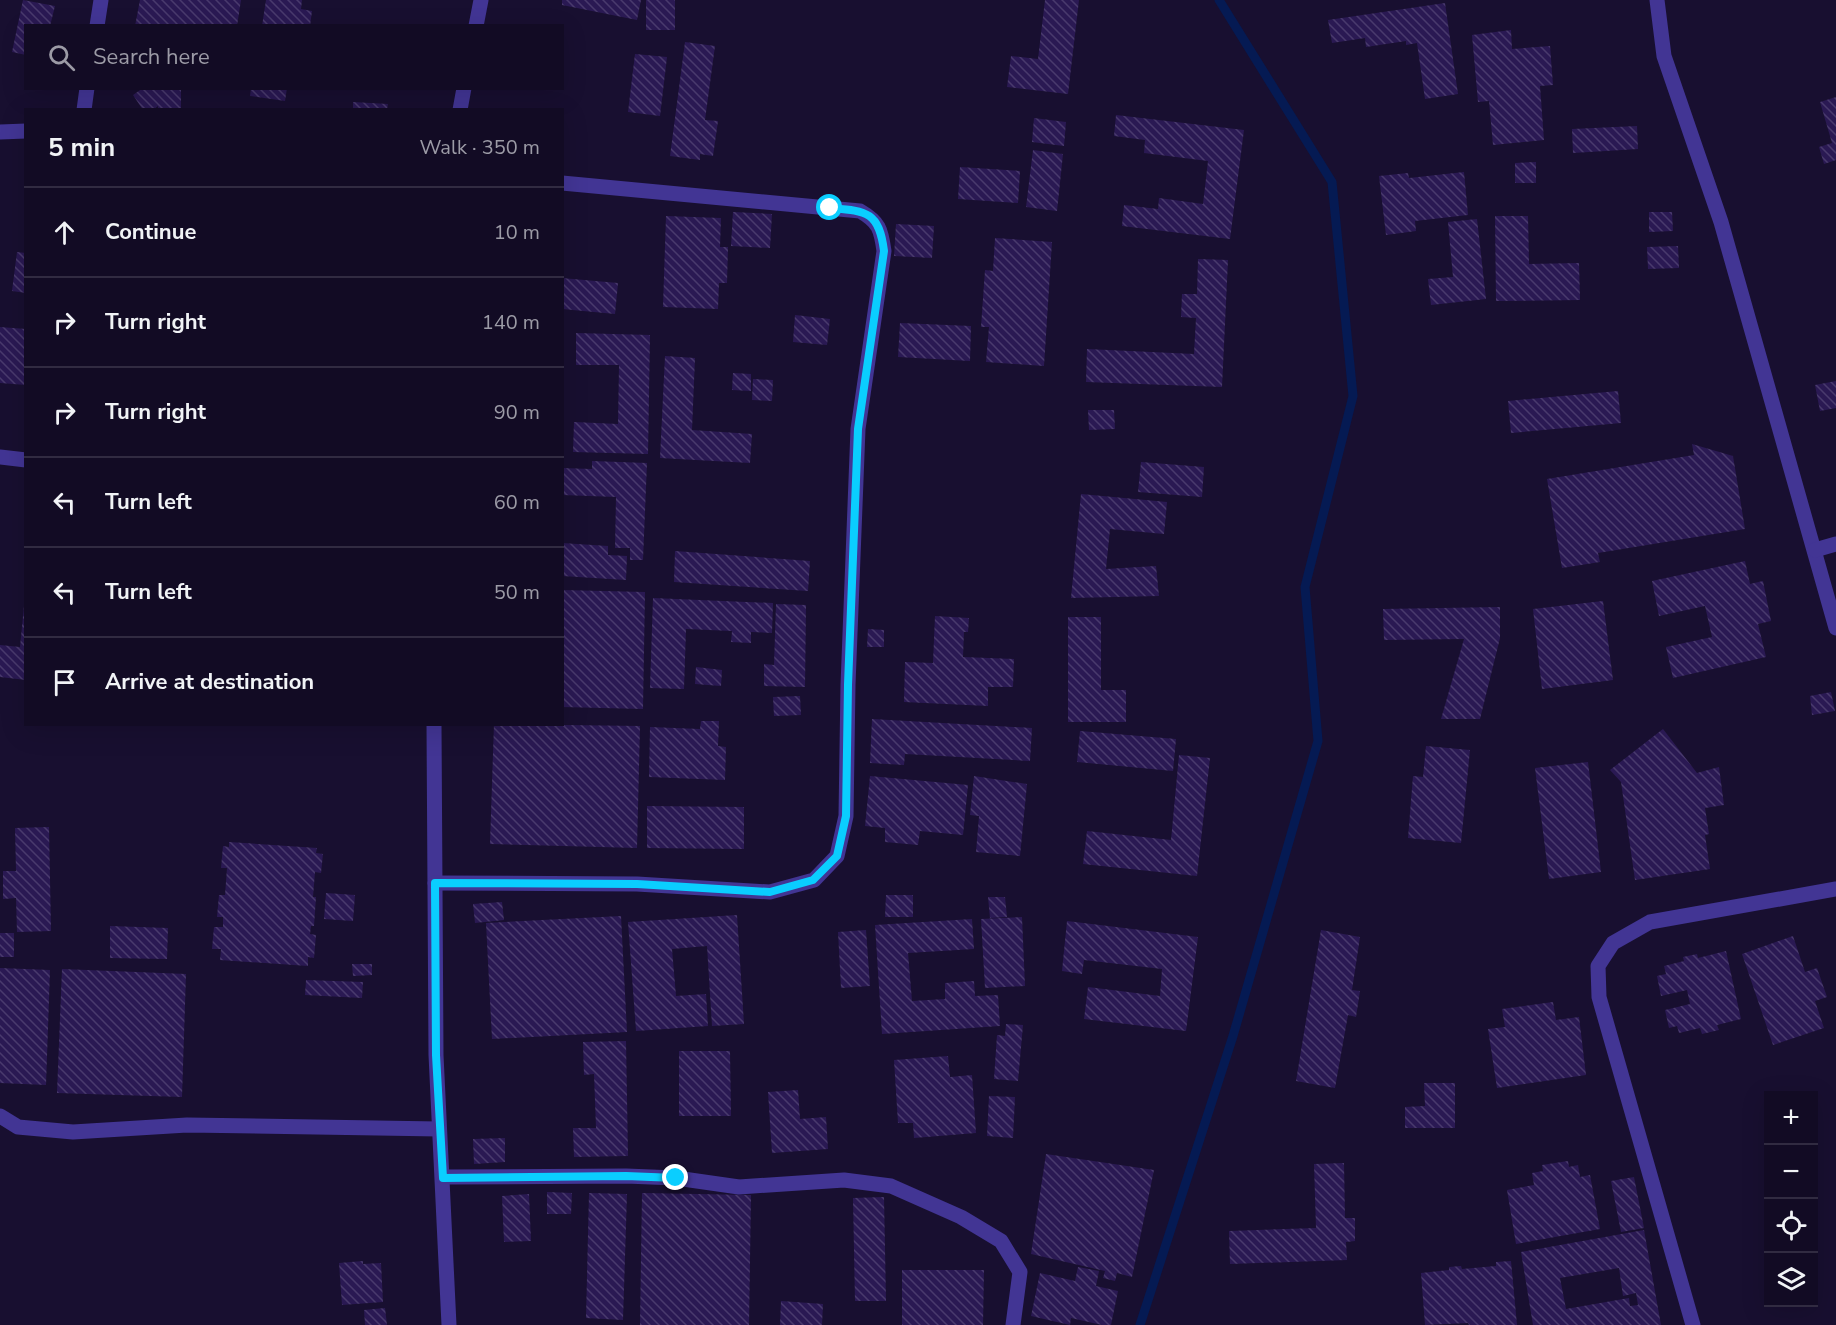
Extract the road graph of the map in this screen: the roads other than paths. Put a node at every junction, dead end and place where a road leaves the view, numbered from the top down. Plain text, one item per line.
1 (101, 0) edge
2 (481, 0) edge
3 (1657, 0) edge
4 (97, 24) edge
5 (476, 24) edge
6 (87, 90) edge
7 (464, 90) edge
8 (84, 108) edge
9 (460, 108) edge
10 (24, 131) edge
11 (0, 132) edge
12 (564, 183) edge
13 (0, 457) edge
14 (24, 460) edge
15 (1836, 544) edge
16 (1815, 550) junction
17 (1836, 627) edge
18 (434, 726) edge
19 (435, 883) junction
20 (1836, 889) edge
21 (0, 1116) edge
22 (439, 1129) junction
23 (443, 1178) junction
24 (449, 1325) edge
25 (1013, 1325) edge
26 (1693, 1325) edge

1 - 4 street
2 - 5 street
3 - 16 street
6 - 8 street
7 - 9 street
10 - 11 street
12 - 19 street
13 - 14 street
15 - 16 street
16 - 17 street
18 - 19 street
19 - 22 street
20 - 26 street
21 - 22 street
22 - 23 street
23 - 24 street
23 - 25 street

